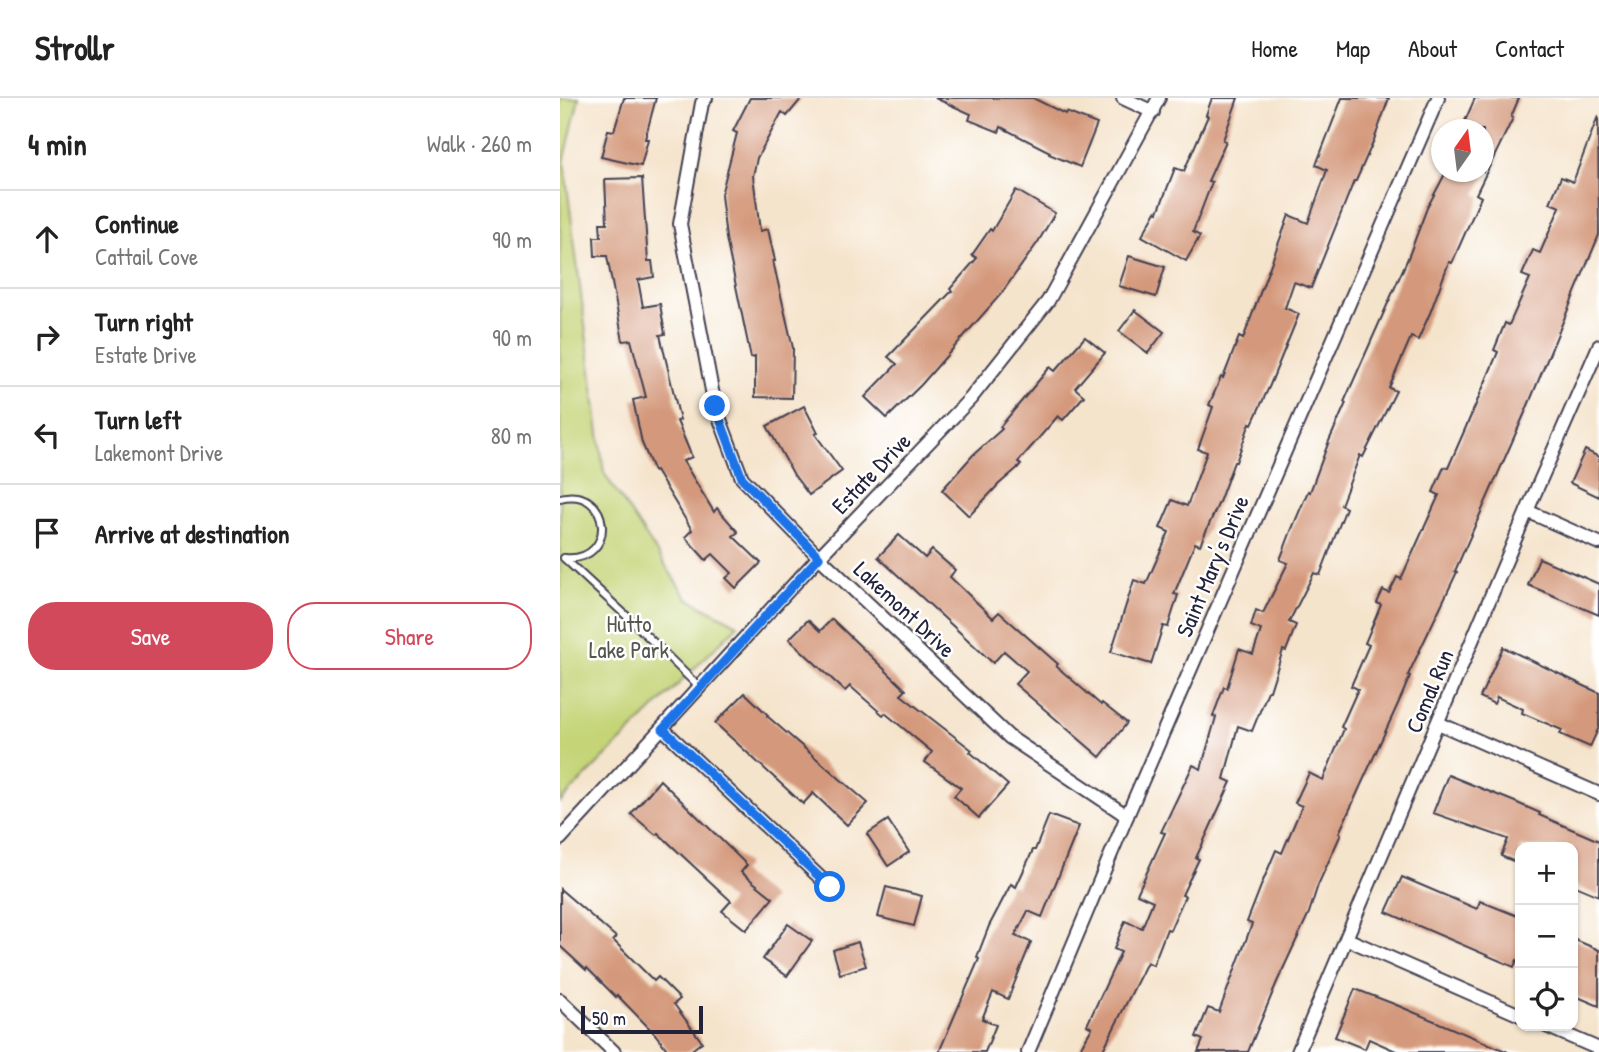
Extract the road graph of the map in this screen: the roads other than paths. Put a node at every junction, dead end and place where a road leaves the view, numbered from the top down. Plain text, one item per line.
1 (706, 98) edge
2 (1123, 98) edge
3 (1159, 98) edge
4 (1438, 98) edge
5 (1153, 112) junction
6 (1599, 346) edge
7 (560, 498) edge
8 (1527, 511) junction
9 (1599, 543) edge
10 (562, 557) edge
11 (819, 557) junction
12 (700, 688) junction
13 (1438, 723) junction
14 (663, 729) junction
15 (1599, 794) edge
16 (1127, 816) junction
17 (560, 839) edge
18 (830, 887) dead end
19 (1347, 939) junction
20 (560, 999) edge
21 (1515, 1013) edge
22 (1558, 1031) edge
23 (1599, 1049) edge
24 (614, 1052) edge
25 (1028, 1052) edge
26 (1298, 1052) edge

1 - 11 street, Lakemont Drive
2 - 5 street
3 - 5 street, Estate Drive
4 - 16 street, Saint Mary's Drive
5 - 11 street, Estate Drive
6 - 8 street, Comal Run
7 - 10 lane
8 - 9 street
8 - 13 street, Comal Run
10 - 12 lane
11 - 12 street, Estate Drive
11 - 16 street, Lakemont Drive
12 - 14 street, Estate Drive
13 - 15 street
13 - 19 street, Comal Run
14 - 17 street, Estate Drive
14 - 18 street
16 - 25 street, Saint Mary's Drive
19 - 21 street
19 - 26 street, Comal Run
20 - 24 street
22 - 23 street

